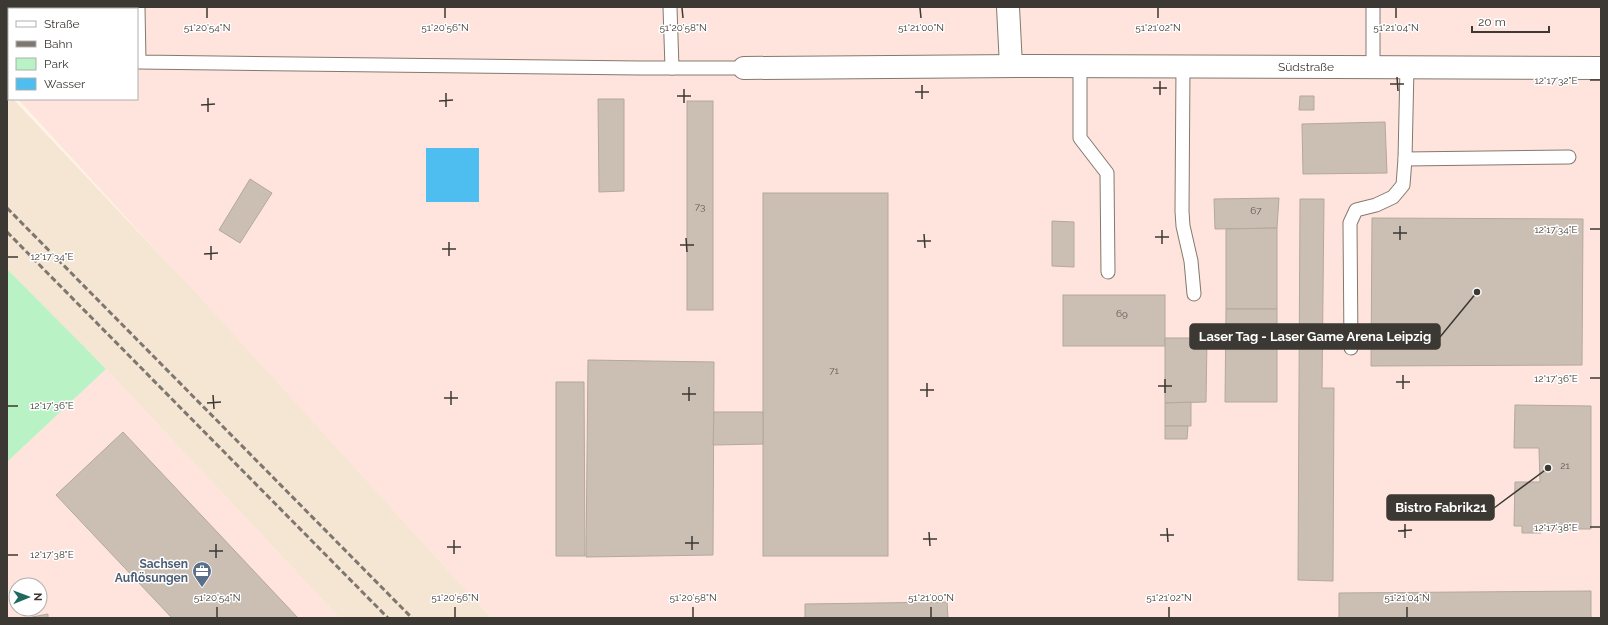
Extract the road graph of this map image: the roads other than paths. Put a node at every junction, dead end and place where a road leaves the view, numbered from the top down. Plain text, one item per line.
1 (138, 7) edge
2 (670, 7) edge
3 (1008, 7) edge
4 (1373, 7) edge
5 (1011, 66) junction
6 (1080, 66) junction
7 (1183, 67) junction
8 (672, 68) junction
9 (744, 68) joint
10 (1373, 68) junction
11 (1407, 68) junction
12 (1601, 68) edge
13 (1569, 157) dead end
14 (1405, 159) junction
15 (1108, 272) dead end
16 (1194, 294) dead end
17 (1352, 348) dead end

1 - 8 lane
2 - 8 lane
3 - 5 street
4 - 10 lane
5 - 6 street, Südstraße
5 - 9 street, Südstraße
6 - 7 street, Südstraße
6 - 15 lane
7 - 10 street, Südstraße
7 - 16 lane
8 - 9 lane
10 - 11 street, Südstraße
11 - 12 street, Südstraße
11 - 14 lane
13 - 14 lane
14 - 17 lane

